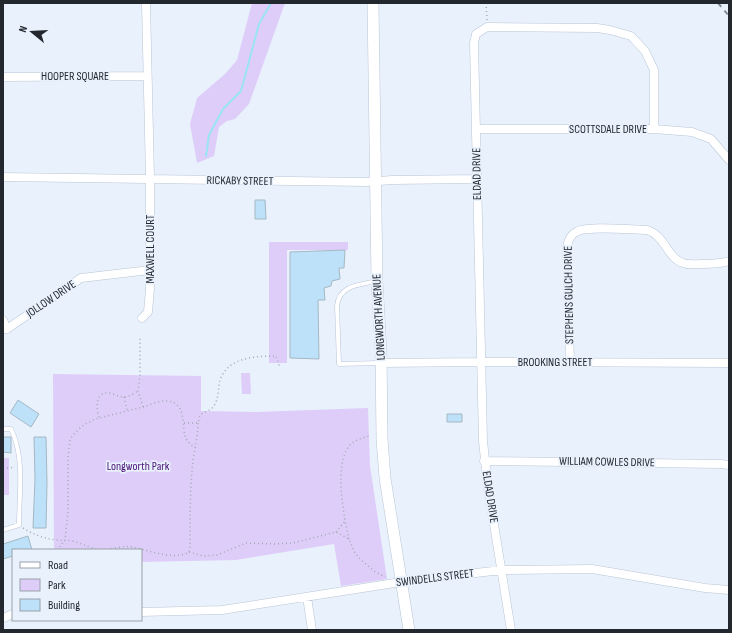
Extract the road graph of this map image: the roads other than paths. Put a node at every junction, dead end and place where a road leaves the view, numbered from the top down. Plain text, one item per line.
1 (146, 3) edge
2 (373, 3) edge
3 (3, 76) edge
4 (147, 76) junction
5 (654, 128) junction
6 (476, 129) junction
7 (729, 160) edge
8 (3, 177) edge
9 (150, 178) junction
10 (476, 179) junction
11 (375, 182) junction
12 (729, 261) edge
13 (150, 270) junction
14 (377, 281) junction
15 (142, 318) dead end
16 (3, 320) edge
17 (5, 329) edge
18 (481, 362) junction
19 (381, 363) junction
20 (570, 363) junction
21 (729, 363) edge
22 (3, 429) edge
23 (484, 461) junction
24 (729, 465) edge
25 (3, 530) edge
26 (502, 570) junction
27 (401, 582) junction
28 (729, 590) edge
29 (307, 597) junction
30 (142, 612) edge
31 (312, 630) edge
32 (408, 630) edge
33 (511, 630) edge

1 - 4 street
2 - 11 street, LONGWORTH AVENUE
3 - 4 street, HOOPER SQUARE
4 - 9 street
5 - 6 street, SCOTTSDALE DRIVE
5 - 6 street, ELDAD DRIVE
5 - 7 street, SCOTTSDALE DRIVE
6 - 10 street, ELDAD DRIVE
8 - 9 street, RICKABY STREET
9 - 11 street, RICKABY STREET
9 - 13 street, MAXWELL COURT
10 - 11 street, RICKABY STREET
10 - 18 street, ELDAD DRIVE
11 - 14 street, LONGWORTH AVENUE
12 - 20 street, STEPHENS GULCH DRIVE
13 - 15 street, MAXWELL COURT
13 - 17 street, JOLLOW DRIVE
14 - 19 street, LONGWORTH AVENUE
14 - 19 lane
16 - 17 street
18 - 19 street, BROOKING STREET
18 - 20 street, BROOKING STREET
18 - 23 street, ELDAD DRIVE
19 - 27 street, LONGWORTH AVENUE
20 - 21 street, BROOKING STREET
22 - 25 lane
23 - 24 street, WILLIAM COWLES DRIVE
23 - 26 street, ELDAD DRIVE
26 - 27 street, SWINDELLS STREET
26 - 28 street, SWINDELLS STREET
26 - 33 street, ELDAD DRIVE
27 - 29 street, SWINDELLS STREET
27 - 32 street, LONGWORTH AVENUE
29 - 30 street, SWINDELLS STREET
29 - 31 street

